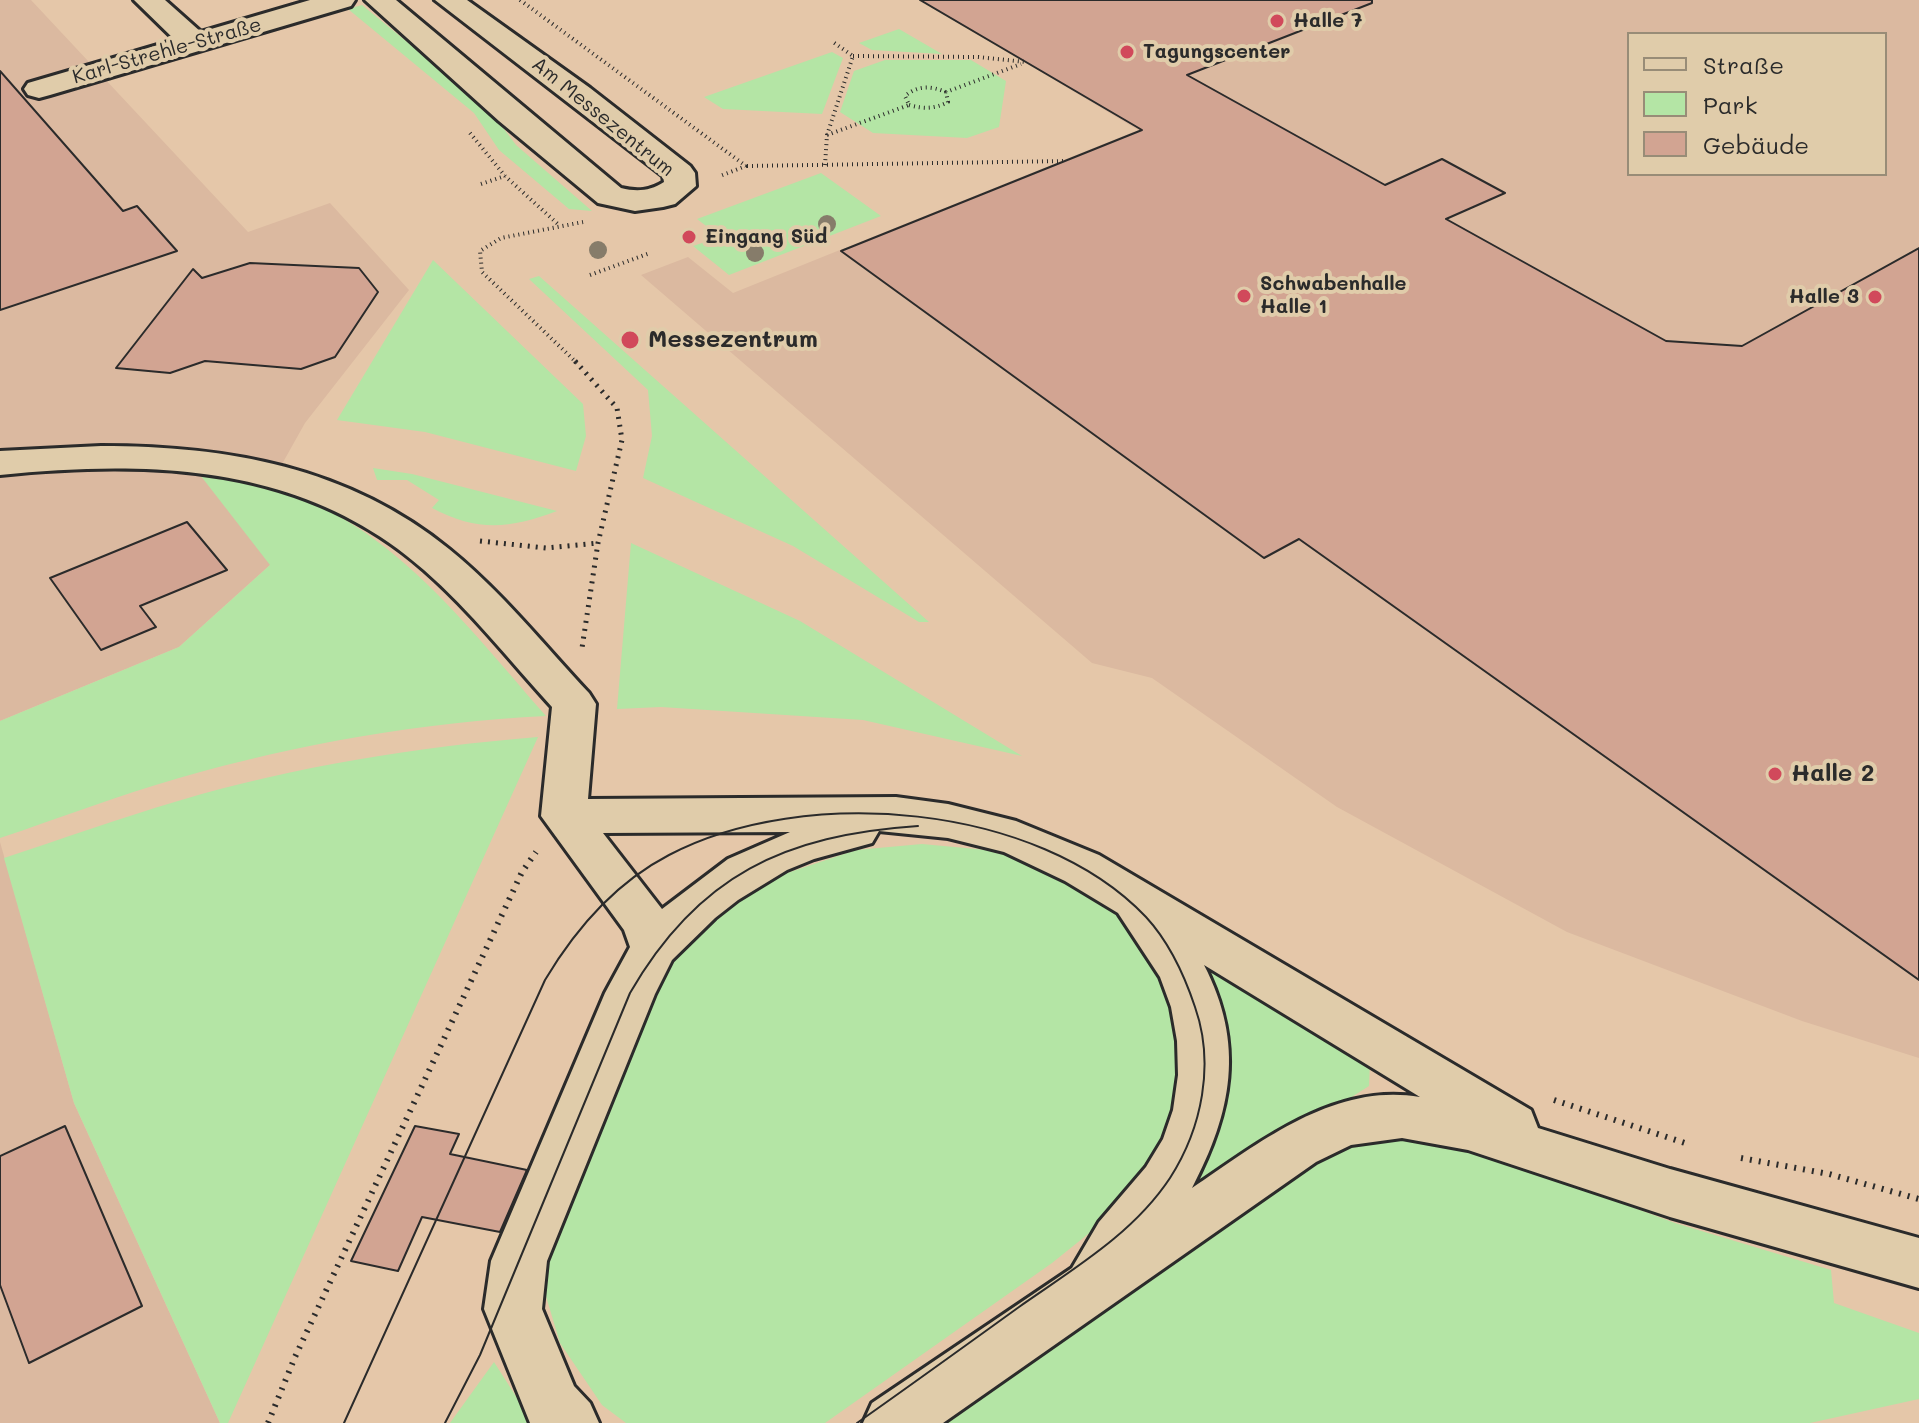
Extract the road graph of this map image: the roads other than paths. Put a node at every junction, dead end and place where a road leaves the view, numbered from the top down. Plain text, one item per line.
1 (148, 0) edge
2 (341, 0) edge
3 (379, 0) edge
4 (449, 0) edge
5 (196, 43) junction
6 (39, 89) dead end
7 (0, 463) edge
8 (564, 816) junction
9 (1051, 853) junction
10 (1111, 886) junction
11 (655, 947) junction
12 (1572, 1162) junction
13 (1919, 1263) edge
14 (1085, 1291) junction
15 (569, 1423) edge
16 (893, 1423) edge

1 - 5 street
2 - 5 street, Karl-Strehle-Straße
3 - 4 street, Am Messezentrum
5 - 6 street, Karl-Strehle-Straße
7 - 8 street
8 - 9 street
8 - 11 street
9 - 10 street
9 - 11 street
10 - 12 street
10 - 14 street
11 - 15 street
12 - 13 street
12 - 14 street
14 - 16 street

